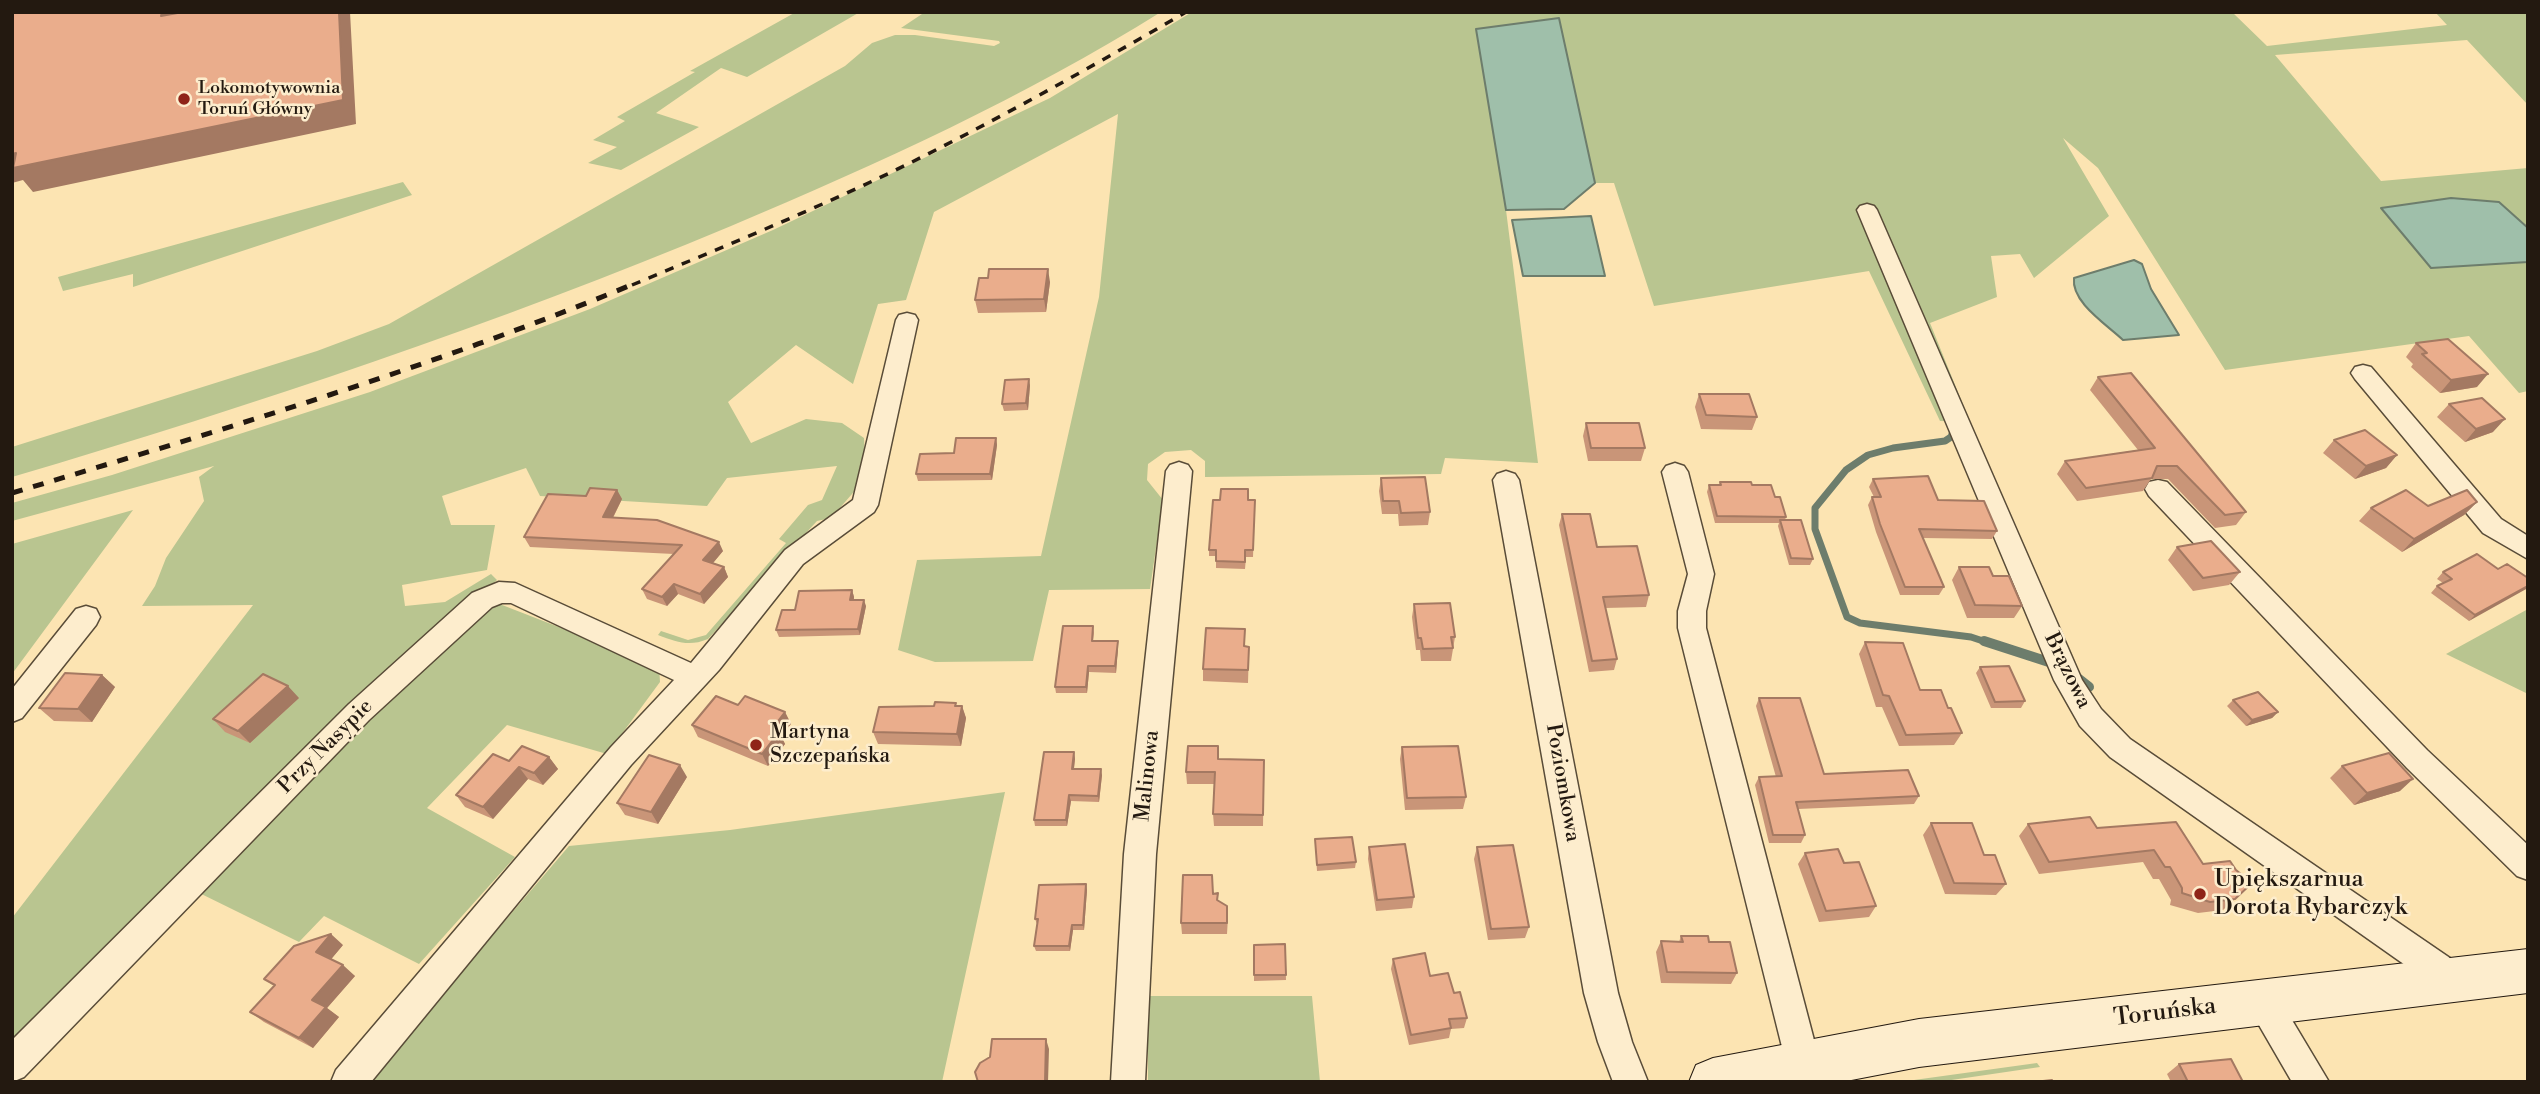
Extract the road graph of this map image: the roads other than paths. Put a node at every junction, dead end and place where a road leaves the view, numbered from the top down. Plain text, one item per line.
1 (1867, 210) dead end
2 (907, 320) dead end
3 (2363, 373) dead end
4 (1179, 471) dead end
5 (1675, 472) dead end
6 (1506, 480) dead end
7 (2158, 489) dead end
8 (2528, 548) edge
9 (86, 617) dead end
10 (694, 677) junction
11 (12, 710) edge
12 (2528, 866) edge
13 (2528, 971) edge
14 (2454, 980) junction
15 (2262, 1001) junction
16 (1803, 1063) junction
17 (12, 1065) edge
18 (348, 1082) edge
19 (1128, 1082) edge
20 (1631, 1082) edge
21 (1713, 1082) edge
22 (2312, 1082) edge

1 - 14 street, Brązowa
2 - 10 street
3 - 8 street
4 - 19 street, Malinowa
5 - 16 street
6 - 20 street, Poziomkowa
7 - 12 street
9 - 11 street
10 - 17 street, Przy Nasypie
10 - 18 street
13 - 14 main road, Toruńska
14 - 15 main road, Toruńska
15 - 16 main road, Toruńska
15 - 22 street
16 - 21 main road, Toruńska

